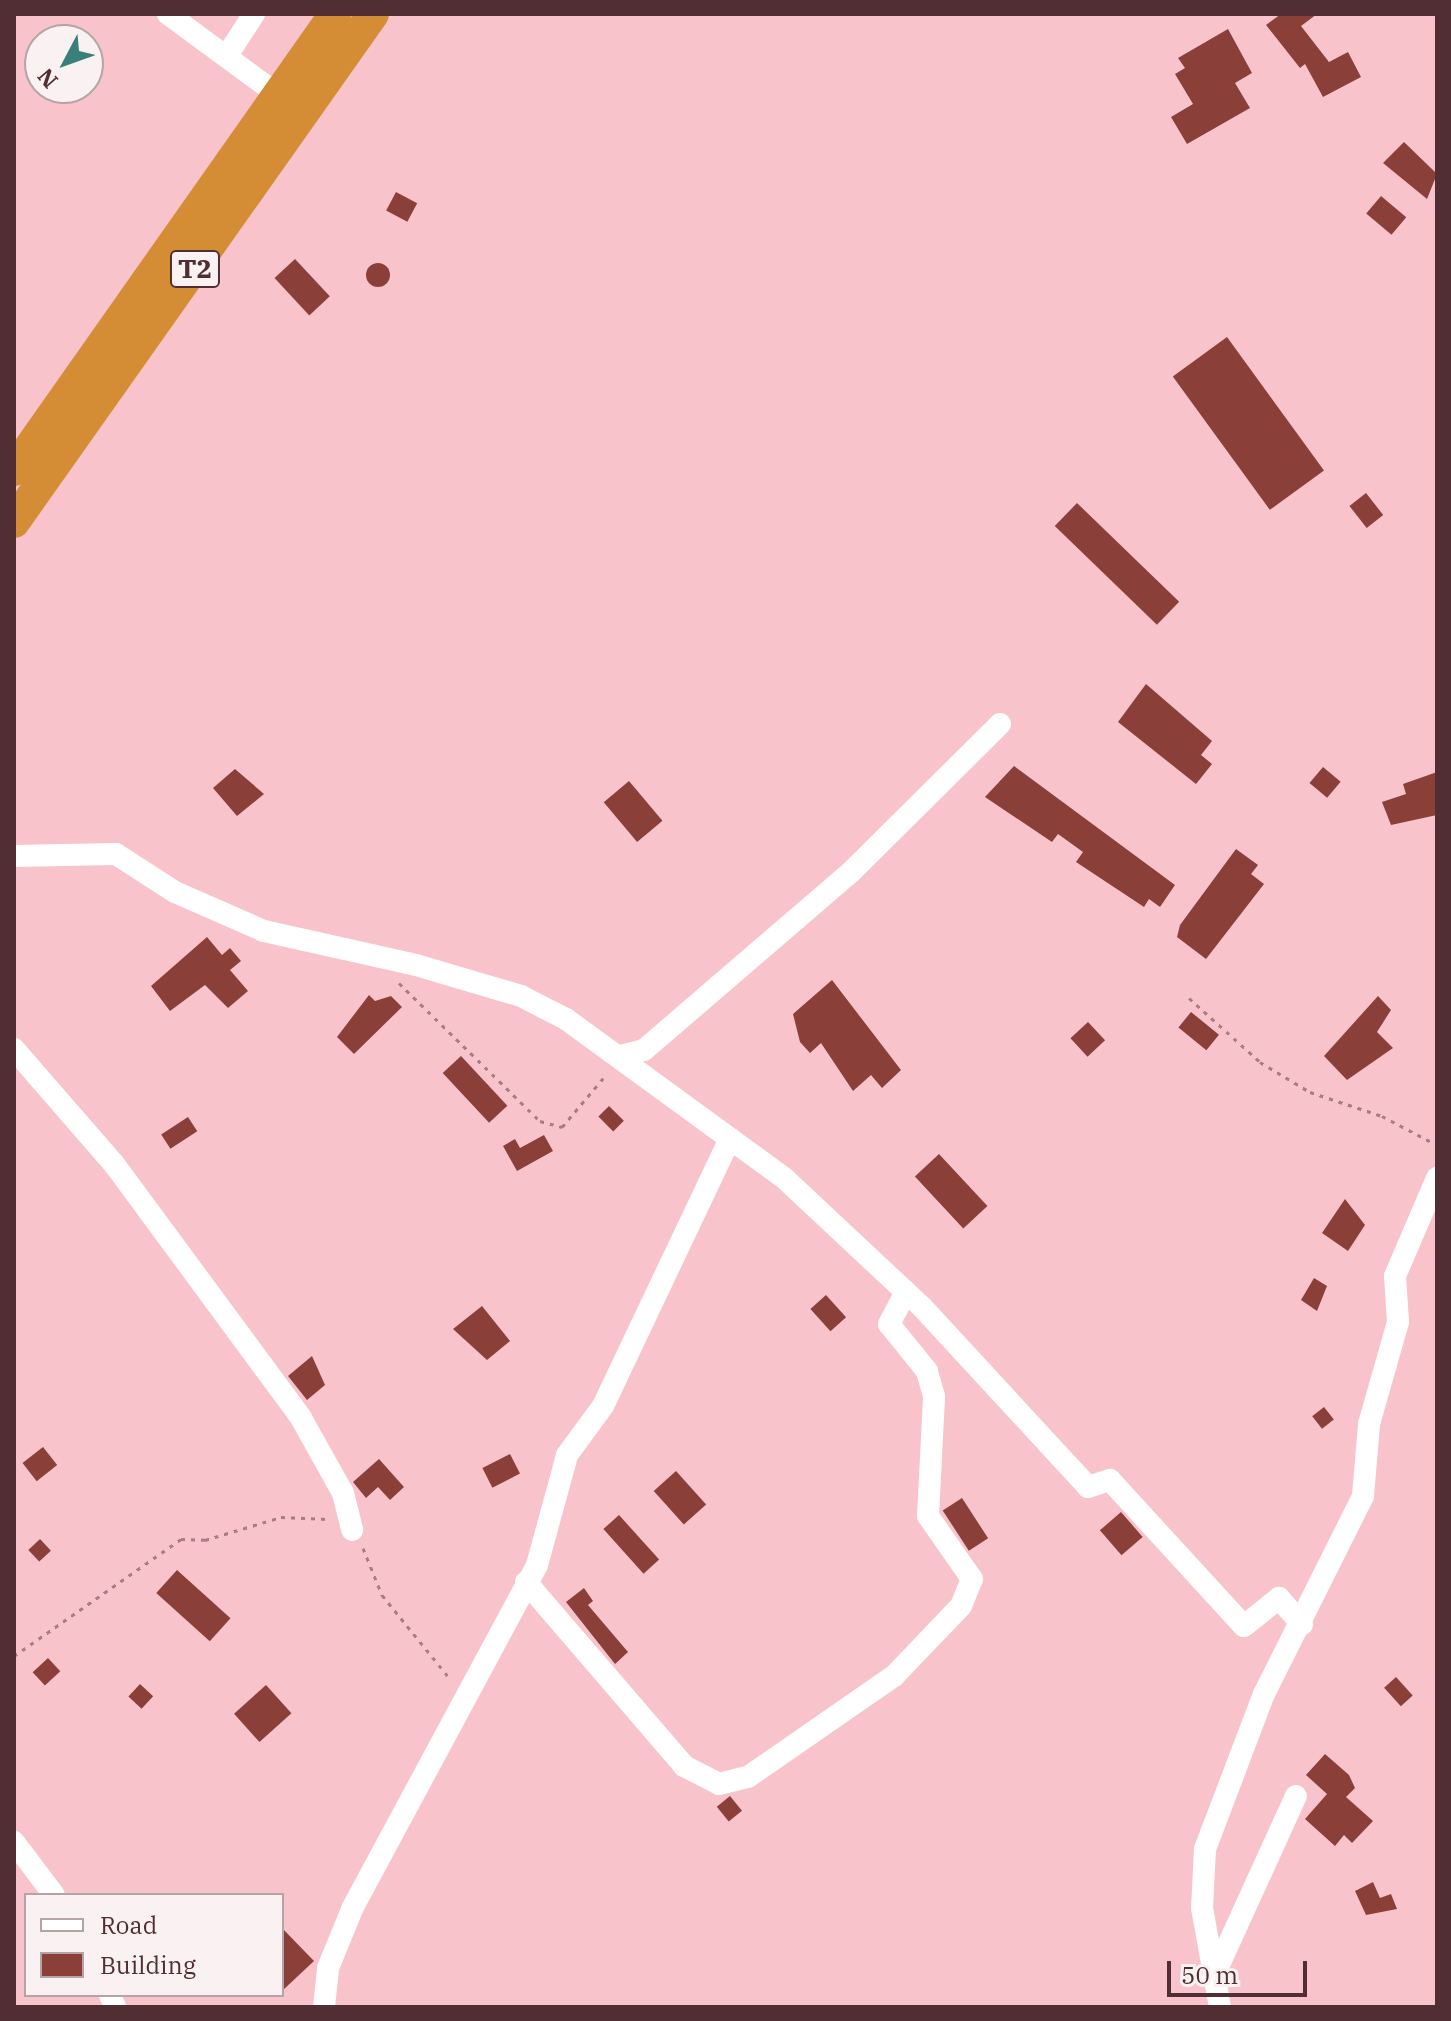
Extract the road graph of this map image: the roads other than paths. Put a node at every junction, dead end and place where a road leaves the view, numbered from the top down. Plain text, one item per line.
1 (168, 14) edge
2 (254, 14) edge
3 (335, 14) edge
4 (373, 14) edge
5 (228, 54) junction
6 (290, 104) junction
7 (14, 470) edge
8 (14, 522) edge
9 (1000, 724) dead end
10 (14, 856) edge
11 (14, 1049) edge
12 (621, 1056) junction
13 (730, 1139) junction
14 (1437, 1178) edge
15 (906, 1292) junction
16 (352, 1530) road end
17 (526, 1582) junction
18 (1302, 1624) junction
19 (1296, 1796) dead end
20 (14, 1842) edge
21 (52, 1893) edge
22 (1213, 1978) junction
23 (324, 2007) edge
24 (1220, 2007) edge

1 - 5 street
2 - 5 street
3 - 6 highway, T2
4 - 6 highway, T2
5 - 6 street
6 - 7 highway, T2
6 - 8 highway, T2
9 - 12 street
10 - 12 street
11 - 16 street
12 - 13 street
13 - 15 street
13 - 17 street
14 - 18 street
15 - 17 street
15 - 18 street
17 - 23 street
18 - 22 street
19 - 22 street
20 - 21 street
22 - 24 street

